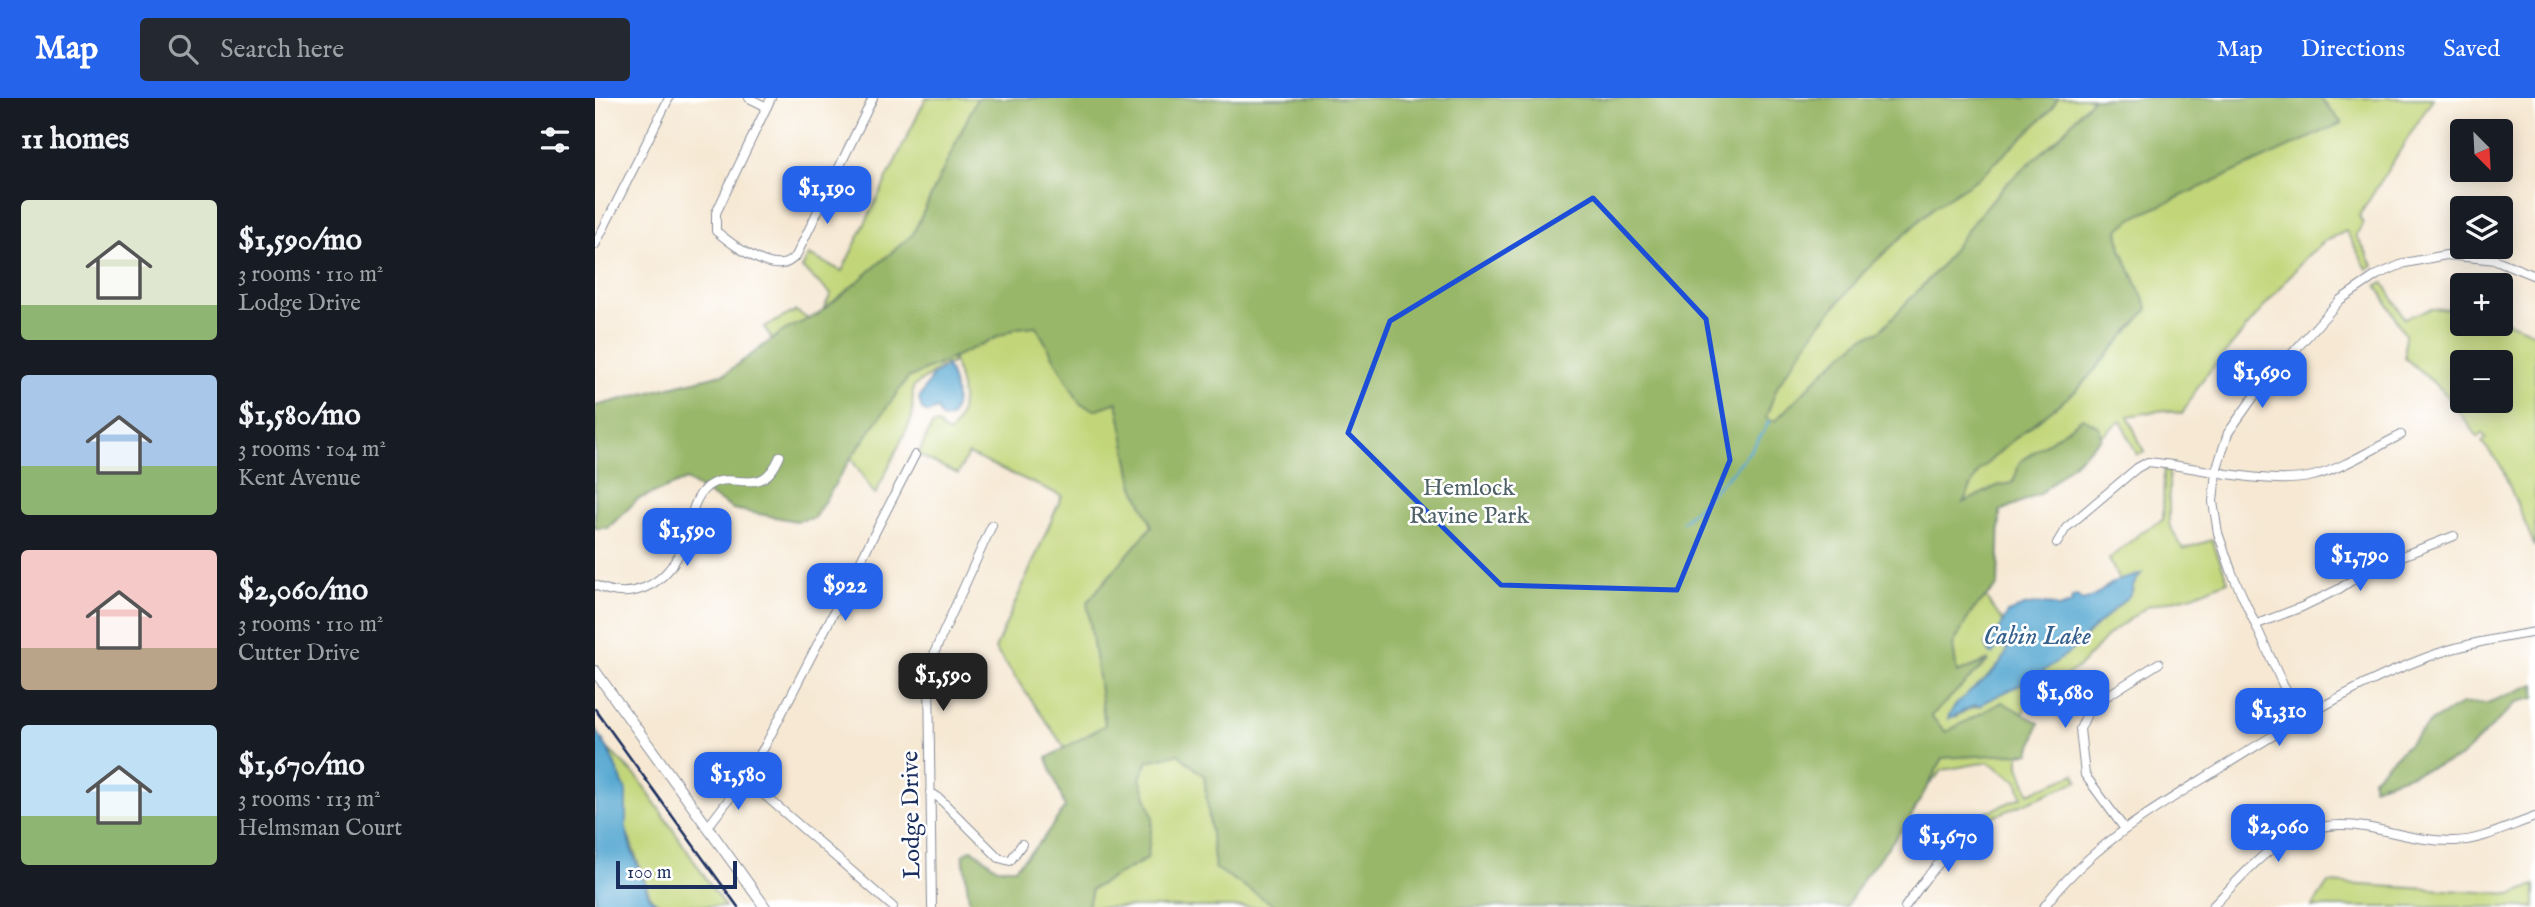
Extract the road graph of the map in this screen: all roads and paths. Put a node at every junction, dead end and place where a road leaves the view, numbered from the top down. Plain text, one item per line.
1 (669, 98) edge
2 (749, 98) edge
3 (873, 98) edge
4 (769, 102) edge
5 (595, 245) edge
6 (2535, 276) edge
7 (2401, 435) dead end
8 (915, 455) dead end
9 (780, 456) dead end
10 (2216, 471) junction
11 (992, 525) dead end
12 (2454, 536) dead end
13 (2057, 543) dead end
14 (595, 584) edge
15 (2257, 624) junction
16 (2535, 632) edge
17 (2159, 663) dead end
18 (595, 671) edge
19 (2302, 717) junction
20 (745, 778) junction
21 (930, 792) junction
22 (2535, 817) edge
23 (1972, 826) dead end
24 (707, 828) junction
25 (2124, 828) junction
26 (1022, 844) dead end
27 (765, 907) edge
28 (893, 907) edge
29 (932, 907) edge
30 (1905, 907) edge
31 (2045, 907) edge
32 (2212, 907) edge

1 - 5 street
2 - 4 street
3 - 4 street
6 - 10 street
7 - 10 street
8 - 20 street
9 - 14 street
10 - 13 street
10 - 15 street
11 - 21 street, Lodge Drive
12 - 15 street
15 - 19 street
16 - 19 street
17 - 25 street
18 - 24 main road
19 - 25 street
20 - 24 street
20 - 28 street
21 - 26 street
21 - 29 street, Lodge Drive
22 - 32 street
23 - 30 street
24 - 27 main road
25 - 31 street

